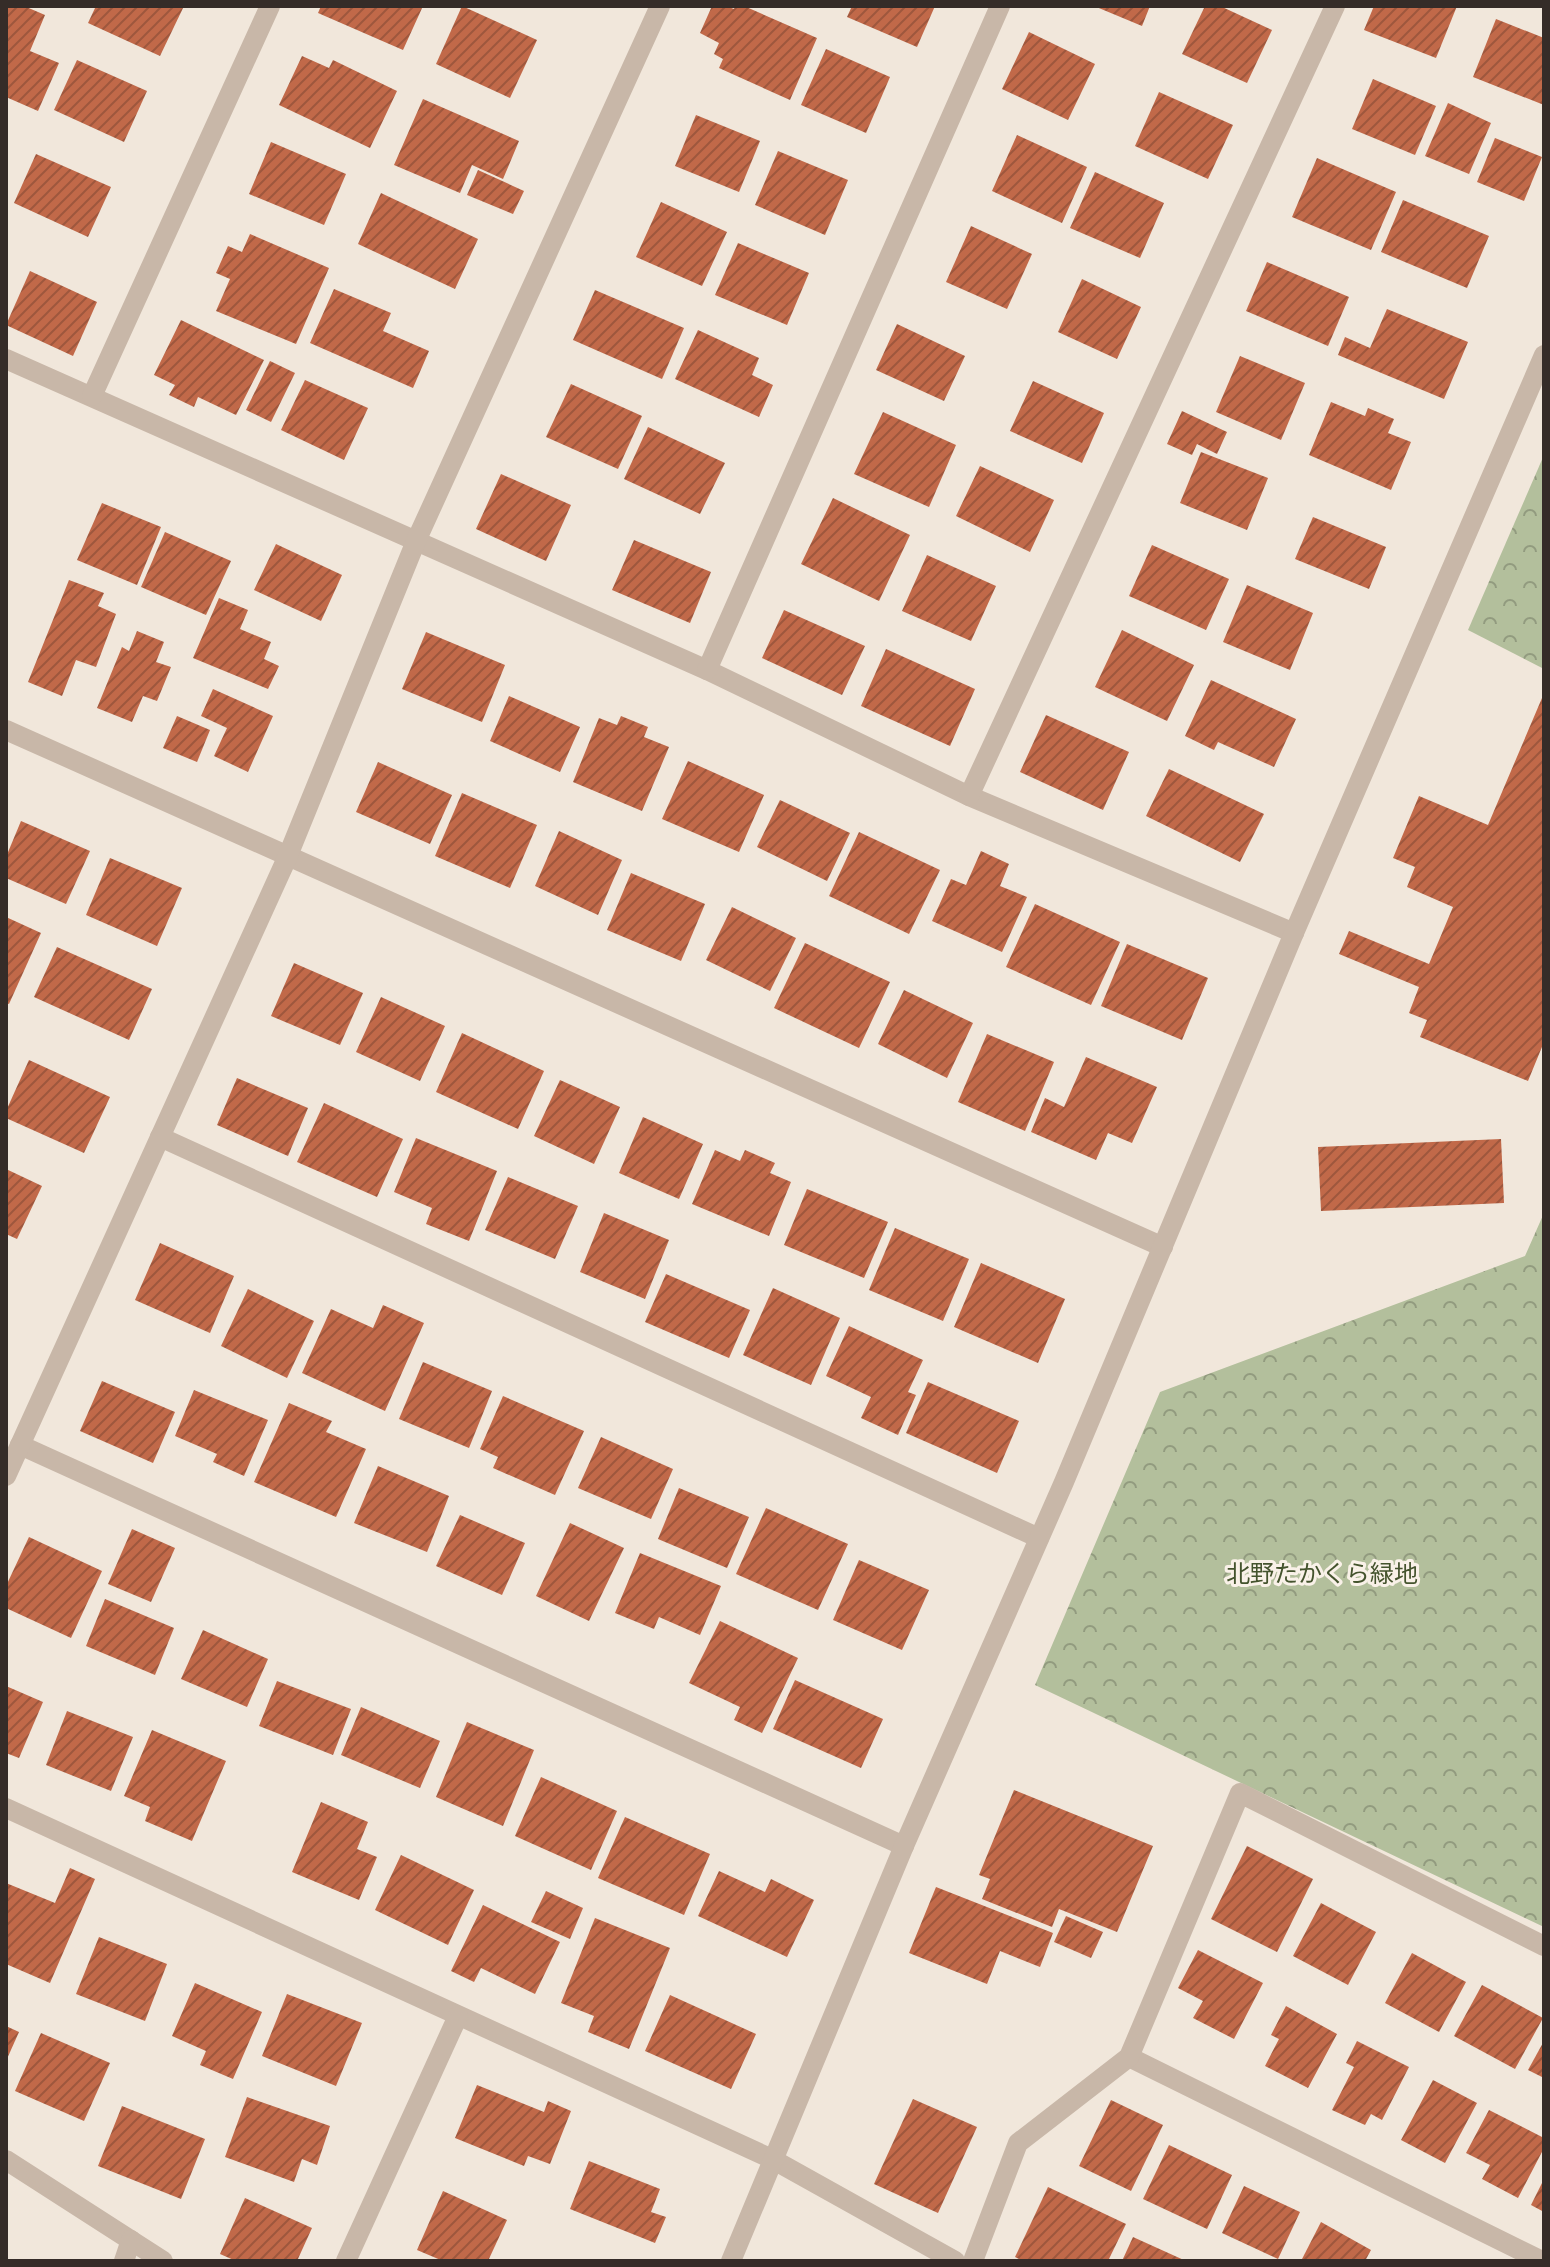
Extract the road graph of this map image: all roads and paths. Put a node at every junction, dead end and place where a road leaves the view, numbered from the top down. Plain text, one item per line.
1 (270, 6) edge
2 (660, 6) edge
3 (1000, 6) edge
4 (1335, 6) edge
5 (1544, 355) edge
6 (6, 359) edge
7 (92, 396) junction
8 (416, 541) junction
9 (707, 670) junction
10 (6, 730) edge
11 (969, 796) junction
12 (287, 858) junction
13 (1294, 933) junction
14 (160, 1137) junction
15 (1163, 1247) junction
16 (20, 1445) junction
17 (6, 1476) edge
18 (1039, 1538) junction
19 (6, 1808) edge
20 (904, 1846) junction
21 (1544, 1946) edge
22 (458, 2016) junction
23 (1129, 2057) junction
24 (772, 2159) junction
25 (6, 2160) edge
26 (131, 2240) junction
27 (124, 2261) edge
28 (163, 2261) edge
29 (346, 2261) edge
30 (731, 2261) edge
31 (955, 2261) edge
32 (973, 2261) edge
33 (1542, 2261) edge

1 - 7 street
2 - 8 street
3 - 9 street
4 - 11 street
5 - 13 street
6 - 7 street
7 - 8 street
8 - 9 street
8 - 12 street
9 - 11 street
10 - 12 street
11 - 13 street
12 - 14 street
12 - 15 street
13 - 15 street
14 - 16 street
14 - 18 street
15 - 18 street
16 - 17 street
16 - 20 street
18 - 20 street
19 - 22 street
20 - 24 street
21 - 23 street
22 - 24 street
22 - 29 street
23 - 32 street
23 - 33 street
24 - 30 street
24 - 31 street
25 - 26 street
26 - 27 street
26 - 28 street

